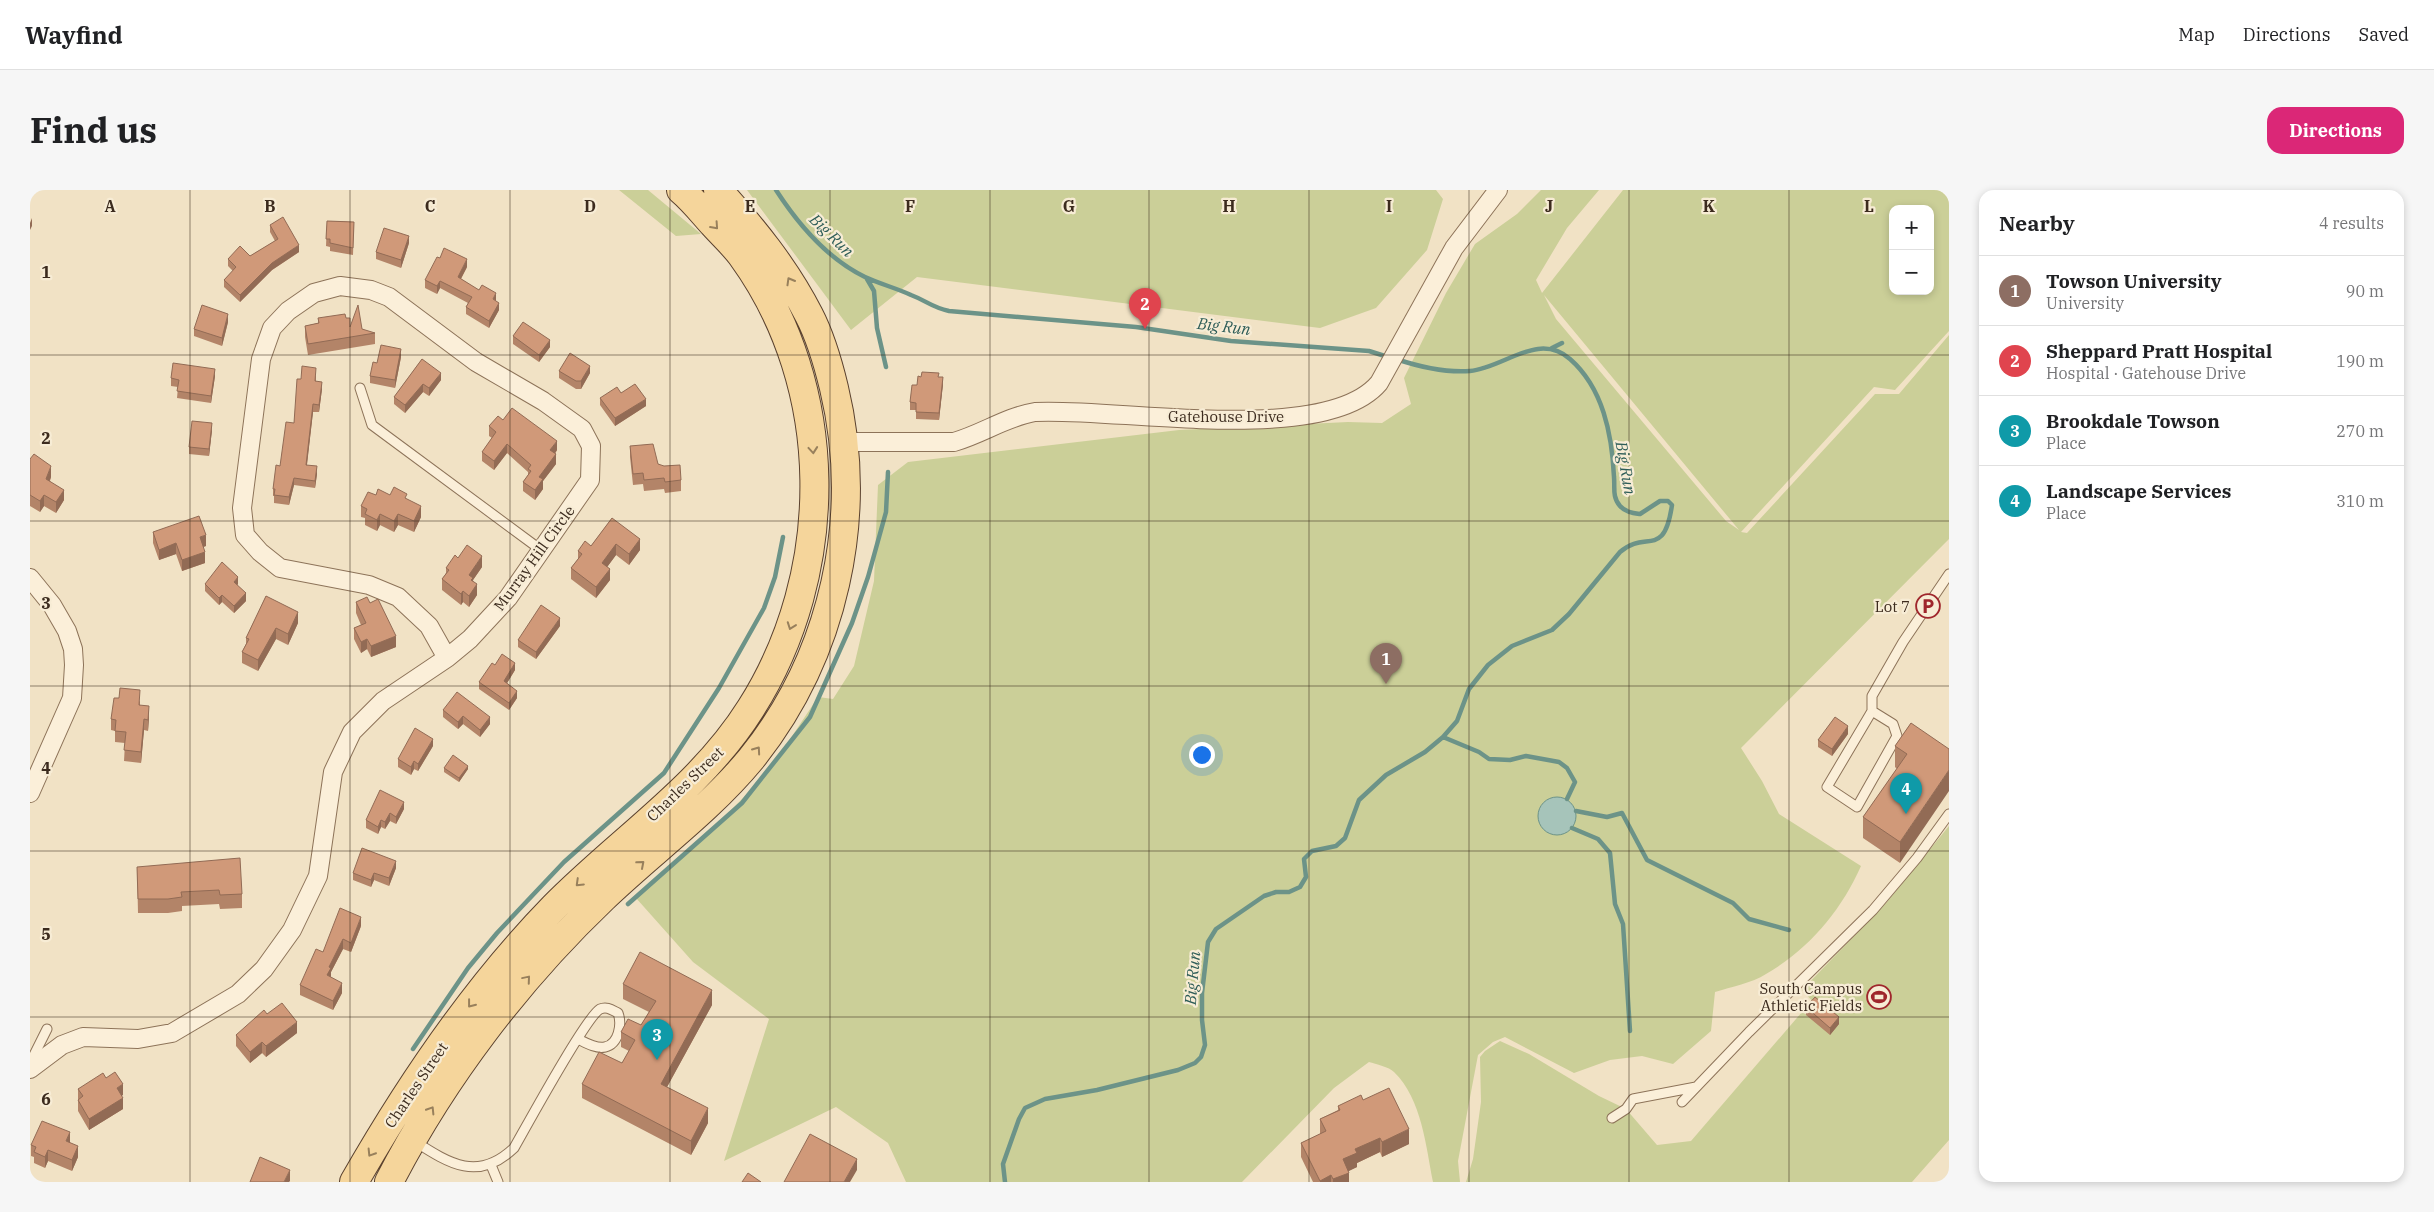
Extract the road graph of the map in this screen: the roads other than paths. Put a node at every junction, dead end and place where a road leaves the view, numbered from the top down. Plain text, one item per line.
1 (682, 190) edge
2 (718, 190) edge
3 (1498, 190) edge
4 (762, 290) junction
5 (360, 388) dead end
6 (843, 442) junction
7 (812, 538) junction
8 (541, 550) junction
9 (1949, 574) edge
10 (30, 578) edge
11 (447, 658) junction
12 (1872, 710) junction
13 (30, 793) edge
14 (1949, 814) edge
15 (47, 1028) dead end
16 (578, 1039) junction
17 (30, 1063) edge
18 (30, 1069) edge
19 (1696, 1087) junction
20 (1682, 1102) dead end
21 (1612, 1118) dead end
22 (400, 1133) junction
23 (491, 1165) junction
24 (354, 1182) edge
25 (388, 1182) edge
26 (498, 1182) edge

1 -> 4 main road, Charles Street
6 -> 2 main road, Charles Street
3 - 6 street, Gatehouse Drive
4 - 6 main road
4 -> 7 main road, Charles Street
5 - 8 lane
6 - 7 main road
22 -> 6 main road, Charles Street
7 -> 22 main road, Charles Street
8 - 11 street, Murray Hill Circle
8 - 11 street, Murray Hill Circle
9 - 12 lane
10 - 13 street
11 - 18 street
12 - 12 lane
14 - 19 lane
15 - 17 lane
16 - 16 lane
16 - 23 lane
19 - 20 lane
19 - 21 lane
22 - 23 lane
22 -> 24 main road, Charles Street
22 - 25 main road, Charles Street
23 - 26 lane

